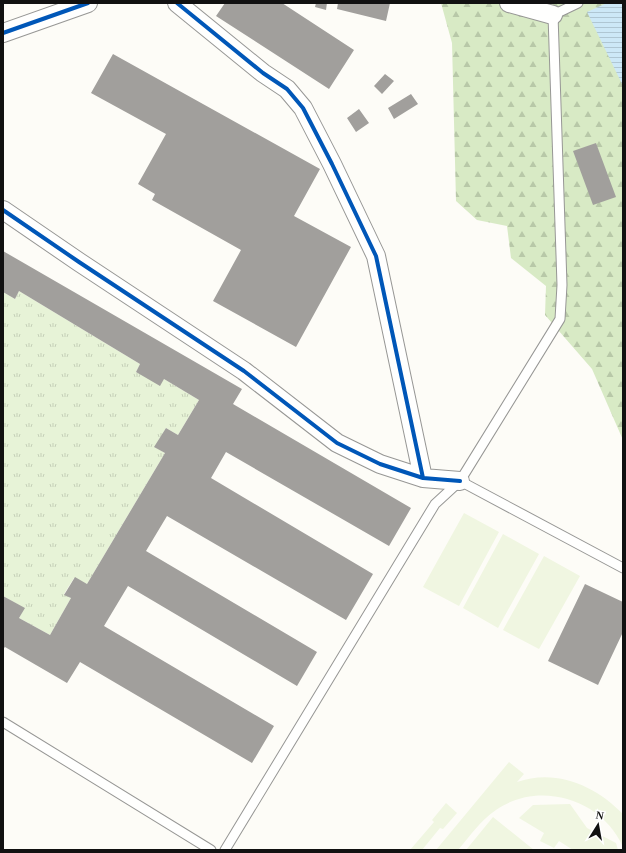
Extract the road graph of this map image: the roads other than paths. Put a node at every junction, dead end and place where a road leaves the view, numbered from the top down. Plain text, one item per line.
1 (88, 3) edge
2 (177, 3) edge
3 (509, 3) edge
4 (578, 3) edge
5 (554, 15) junction
6 (3, 33) edge
7 (3, 210) edge
8 (423, 478) junction
9 (460, 481) junction
10 (623, 568) edge
11 (3, 722) edge
12 (211, 850) edge
13 (225, 850) edge

1 - 6 street
2 - 8 street
3 - 5 street
4 - 5 lane
5 - 9 lane
7 - 8 street
8 - 9 street
9 - 10 lane
9 - 13 lane
11 - 12 lane

